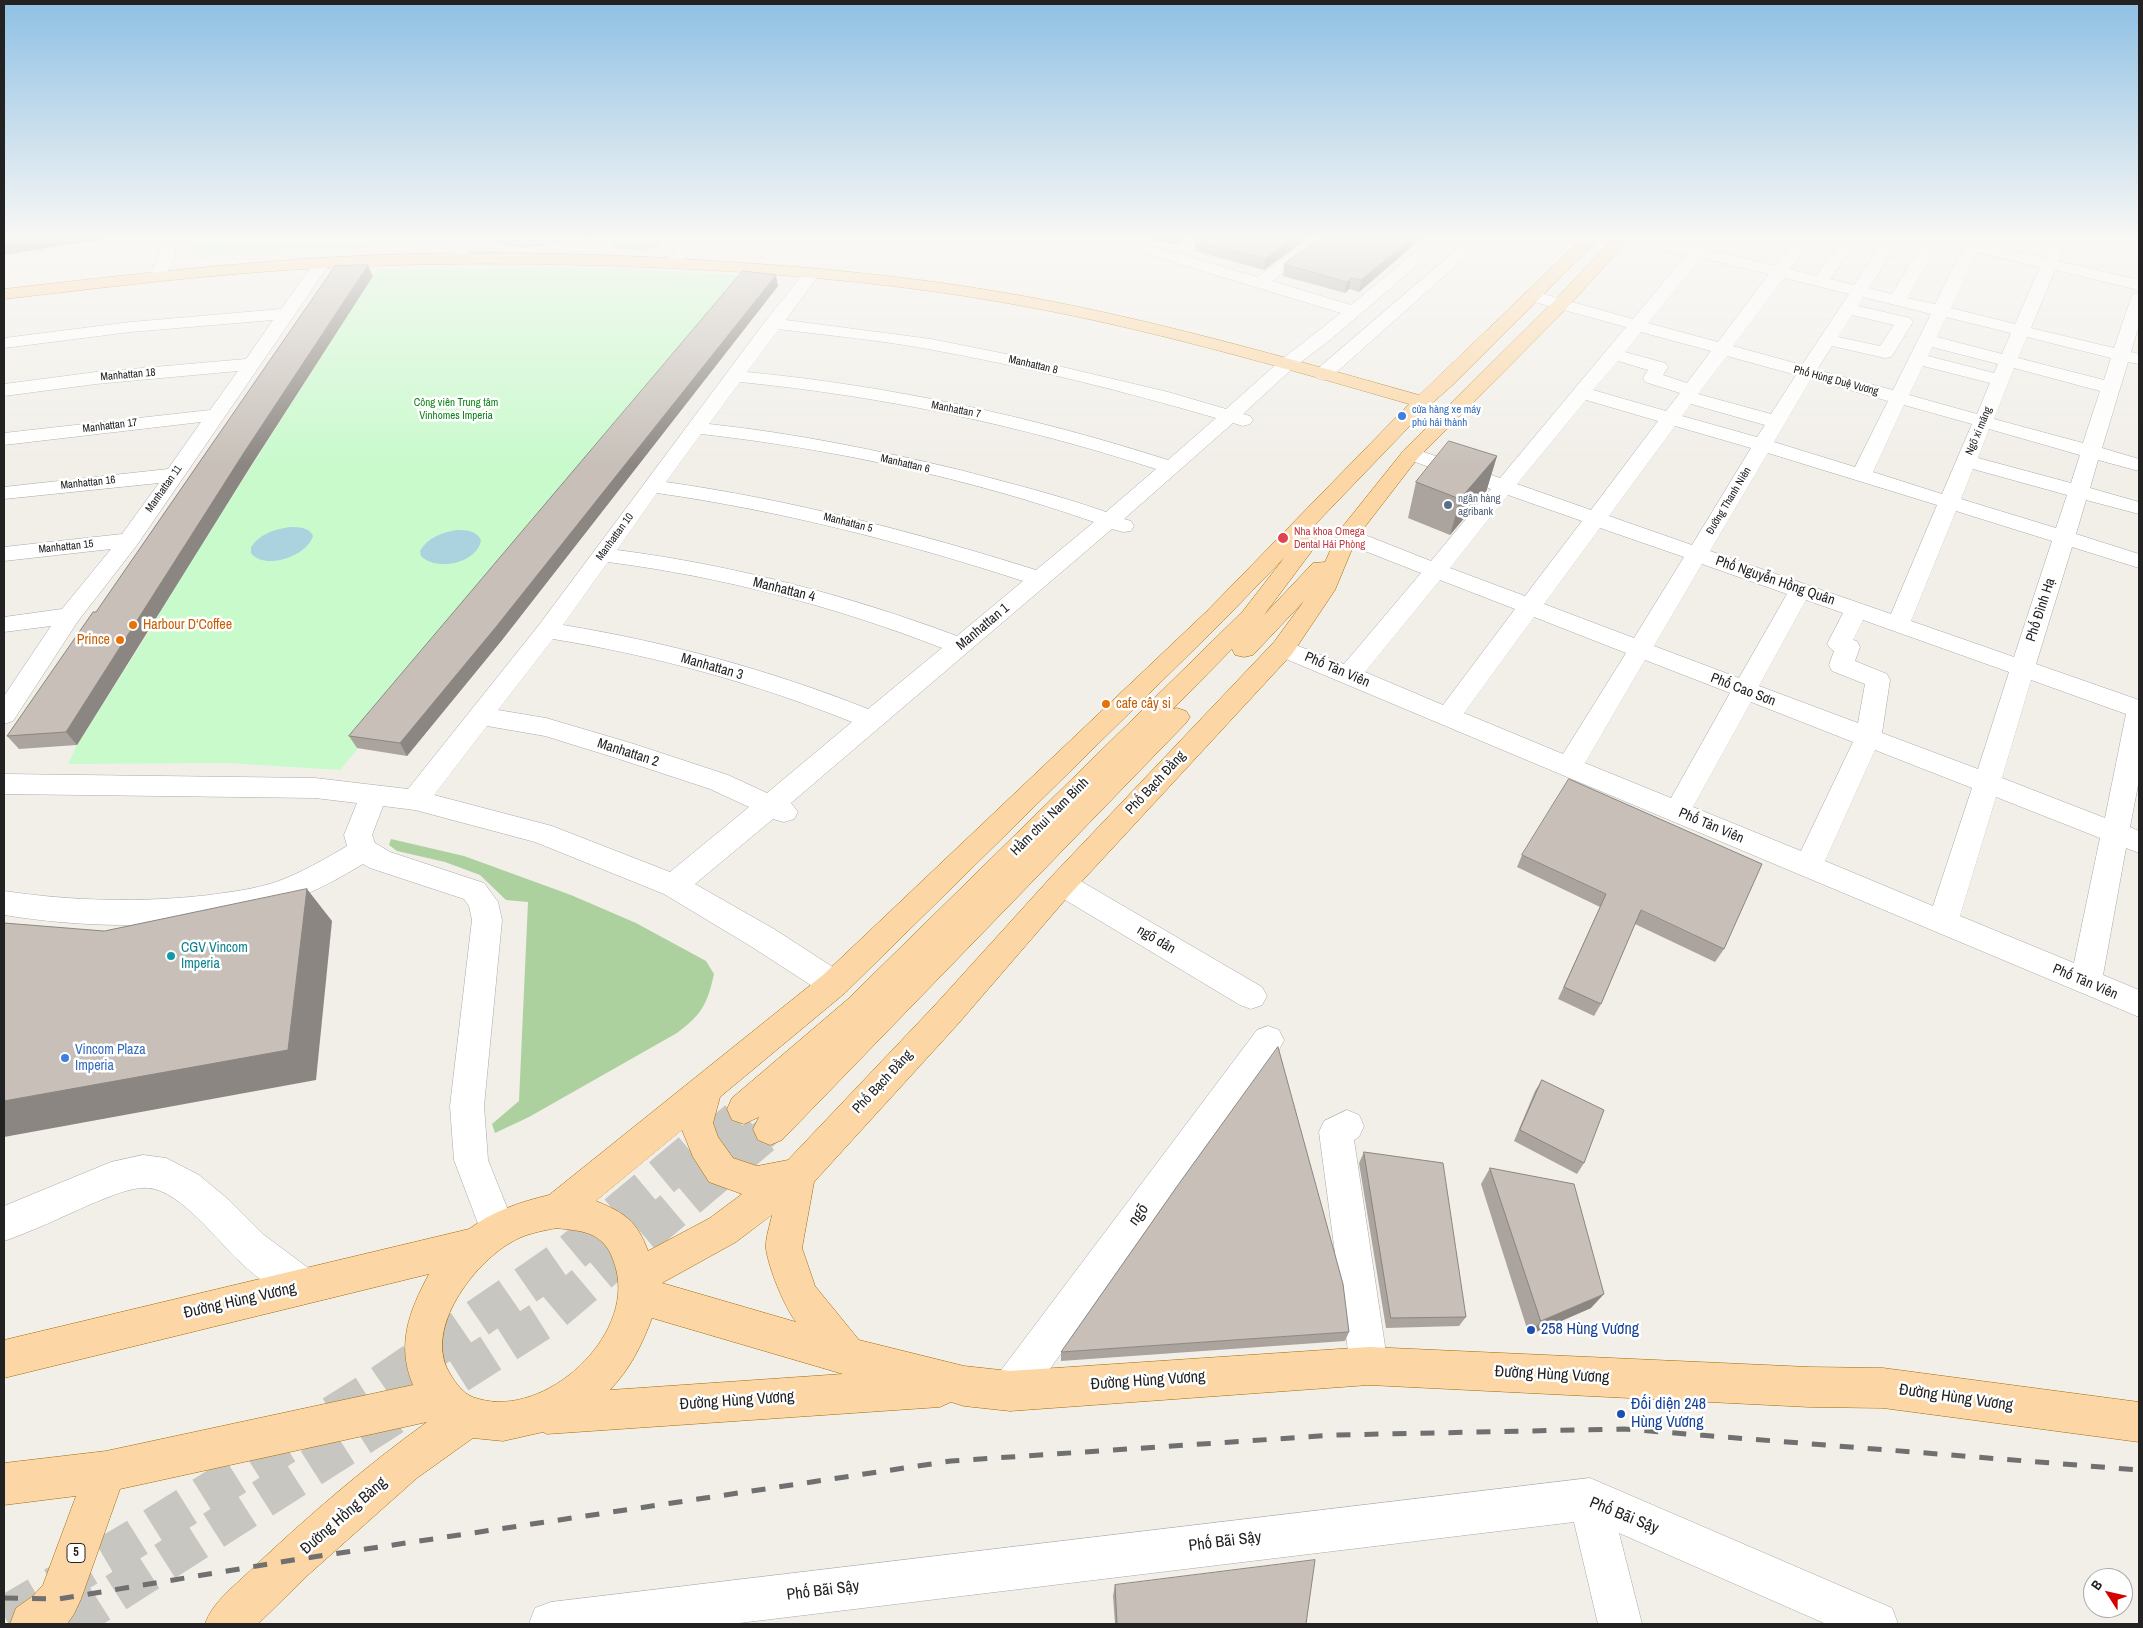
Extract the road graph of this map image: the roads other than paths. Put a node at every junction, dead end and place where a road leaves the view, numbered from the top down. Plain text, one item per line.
1 (285, 314) joint
2 (781, 314) edge
3 (1090, 314) edge
4 (1349, 314) edge
5 (1392, 314) edge
6 (1515, 314) edge
7 (1551, 314) edge
8 (1598, 314) edge
9 (1647, 314) edge
10 (1748, 314) edge
11 (1844, 314) edge
12 (1869, 314) edge
13 (1939, 314) edge
14 (1953, 314) edge
15 (2028, 314) edge
16 (2137, 314) edge
17 (773, 324) junction
18 (1638, 325) junction
19 (2021, 330) junction
20 (1828, 340) junction
21 (1926, 340) junction
22 (4, 343) edge
23 (1722, 348) junction
24 (1614, 354) junction
25 (2130, 357) edge
26 (1917, 359) junction
27 (2008, 361) junction
28 (253, 364) junction
29 (1287, 364) junction
30 (1806, 373) junction
31 (1323, 374) junction
32 (736, 376) junction
33 (2000, 380) junction
34 (2111, 388) junction
35 (4, 390) edge
36 (1582, 393) junction
37 (1689, 393) junction
38 (1897, 398) junction
39 (1422, 402) junction
40 (216, 415) junction
41 (1670, 418) junction
42 (1239, 419) junction
43 (1777, 422) junction
44 (1983, 422) junction
45 (696, 428) junction
46 (4, 439) edge
47 (1763, 445) junction
48 (2090, 452) junction
49 (1411, 454) junction
50 (1967, 461) junction
51 (2139, 465) edge
52 (1170, 467) junction
53 (173, 475) junction
54 (1861, 475) junction
55 (652, 486) junction
56 (1505, 486) junction
57 (2079, 492) junction
58 (4, 493) edge
59 (1327, 500) junction
60 (1949, 503) junction
61 (2139, 508) edge
62 (1596, 518) junction
63 (1117, 524) junction
64 (1347, 536) junction
65 (2064, 538) junction
66 (129, 540) junction
67 (4, 554) edge
68 (1697, 554) junction
69 (603, 555) junction
70 (2139, 561) edge
71 (1435, 571) junction
72 (1040, 579) junction
73 (1800, 590) junction
74 (1529, 607) junction
75 (1856, 610) junction
76 (70, 616) junction
77 (4, 624) edge
78 (1898, 624) junction
79 (547, 630) junction
80 (960, 646) junction
81 (1283, 648) junction
82 (1639, 650) junction
83 (2023, 668) junction
84 (1349, 675) junction
85 (1743, 690) junction
86 (6, 708) edge
87 (2139, 709) edge
88 (2139, 713) edge
89 (481, 716) junction
90 (1448, 716) junction
91 (872, 721) junction
92 (1868, 738) junction
93 (1568, 766) junction
94 (4, 784) edge
95 (1987, 784) junction
96 (374, 795) junction
97 (416, 800) junction
98 (780, 810) junction
99 (1677, 812) junction
100 (2127, 838) edge
101 (363, 850) junction
102 (1808, 866) junction
103 (1062, 884) junction
104 (674, 886) junction
105 (4, 904) edge
106 (1943, 922) junction
107 (2086, 982) junction
108 (834, 984) junction
109 (1251, 996) dead end
110 (2139, 1004) edge
111 (1268, 1040) dead end
112 (706, 1089) junction
113 (744, 1109) tunnel mouth
114 (1347, 1126) dead end
115 (770, 1129) tunnel mouth
116 (798, 1174) junction
117 (557, 1211) junction
118 (4, 1224) edge
119 (487, 1238) junction
120 (302, 1286) junction
121 (638, 1286) junction
122 (848, 1356) junction
123 (4, 1359) edge
124 (1369, 1366) junction
125 (964, 1386) junction
126 (1010, 1391) junction
127 (455, 1408) junction
128 (540, 1414) junction
129 (2139, 1422) edge
130 (106, 1472) junction
131 (4, 1484) edge
132 (1590, 1499) junction
133 (32, 1624) edge
134 (227, 1624) edge
135 (551, 1624) edge
136 (1620, 1624) edge
137 (1876, 1624) edge

1 - 22 street
1 - 28 street, Manhattan 11
2 - 17 street, Manhattan 10
3 - 29 main road
4 - 29 street, Manhattan 1
5 - 31 street
6 - 39 main road
7 - 49 main road, Phố Bạch Đằng
8 - 18 street, Phố Hùng Duệ Vương
9 - 18 street
10 - 23 street
11 - 20 street, Đường Thanh Niên
12 - 20 street
13 - 21 street
14 - 19 street
15 - 19 street, Ngõ xi măng
16 - 25 street, Phố Đình Hạ
17 - 32 street, Manhattan 10
17 - 42 street, Manhattan 8
18 - 23 street, Phố Hùng Duệ Vương
18 - 24 street
19 - 25 street
19 - 27 street, Ngõ xi măng
20 - 30 street, Đường Thanh Niên
21 - 26 street
21 - 27 street
23 - 30 street, Phố Hùng Duệ Vương
23 - 37 street
24 - 36 street
24 - 37 street
25 - 34 street, Phố Đình Hạ
26 - 33 street
26 - 38 street
27 - 33 street, Ngõ xi măng
27 - 34 street
28 - 35 street, Manhattan 18
28 - 40 street, Manhattan 11
29 - 31 main road
29 - 42 street, Manhattan 1
30 - 38 street, Phố Hùng Duệ Vương
30 - 43 street, Đường Thanh Niên
31 - 39 main road
32 - 45 street, Manhattan 10
32 - 52 street, Manhattan 7
33 - 44 street, Ngõ xi măng
34 - 48 street, Phố Đình Hạ
36 - 41 street
36 - 56 street
37 - 41 street
37 - 43 street
38 - 44 street, Phố Hùng Duệ Vương
38 - 54 street
39 - 59 main road
40 - 46 street, Manhattan 17
40 - 53 street, Manhattan 11
41 - 47 street
41 - 62 street
42 - 52 street, Manhattan 1
43 - 47 street, Đường Thanh Niên
44 - 48 street, Phố Hùng Duệ Vương
44 - 50 street, Ngõ xi măng
45 - 55 street, Manhattan 10
45 - 63 street, Manhattan 6
47 - 54 street
47 - 68 street, Đường Thanh Niên
48 - 51 street, Phố Hùng Duệ Vương
48 - 57 street, Phố Đình Hạ
49 - 56 street, Phố Nguyễn Hồng Quân
49 - 64 main road, Phố Bạch Đằng
50 - 57 street
50 - 60 street, Ngõ xi măng
52 - 63 street, Manhattan 1
53 - 58 street, Manhattan 16
53 - 66 street, Manhattan 11
54 - 60 street
55 - 69 street, Manhattan 10
55 - 72 street, Manhattan 5
56 - 62 street, Phố Nguyễn Hồng Quân
56 - 71 street
57 - 61 street
57 - 65 street, Phố Đình Hạ
59 - 108 main road
59 - 113 main road, Hầm chui Nam Bính
60 - 65 street
60 - 78 street, Ngõ xi măng
62 - 68 street, Phố Nguyễn Hồng Quân
62 - 74 street
63 - 72 street, Manhattan 1
64 - 71 street, Phố Cao Sơn
64 - 81 main road, Phố Bạch Đằng
64 - 115 main road, Hầm chui Nam Bính
65 - 70 street
65 - 83 street, Phố Đình Hạ
66 - 67 street, Manhattan 15
66 - 76 street, Manhattan 11
68 - 73 street, Phố Nguyễn Hồng Quân
68 - 82 street, Đường Thanh Niên
69 - 79 street, Manhattan 10
69 - 80 street, Manhattan 4
71 - 74 street, Phố Cao Sơn
71 - 84 street
72 - 80 street, Manhattan 1
73 - 75 street, Phố Nguyễn Hồng Quân
73 - 85 street
74 - 82 street, Phố Cao Sơn
74 - 90 street
75 - 78 street, Phố Nguyễn Hồng Quân
75 - 92 street
76 - 77 street
76 - 86 street, Manhattan 11
78 - 83 street, Phố Nguyễn Hồng Quân
79 - 89 street, Manhattan 10
79 - 91 street, Manhattan 3
80 - 91 street, Manhattan 1
81 - 84 street, Phố Tản Viên
81 - 103 main road, Phố Bạch Đằng
82 - 85 street, Phố Cao Sơn
82 - 93 street, Đường Thanh Niên
83 - 87 street, Phố Nguyễn Hồng Quân
83 - 95 street, Phố Đình Hạ
84 - 90 street, Phố Tản Viên
85 - 92 street, Phố Cao Sơn
85 - 99 street
88 - 100 street
89 - 97 street, Manhattan 10
89 - 98 street, Manhattan 2
90 - 93 street, Phố Tản Viên
91 - 98 street, Manhattan 1
92 - 95 street, Phố Cao Sơn
92 - 102 street
93 - 99 street, Phố Tản Viên
94 - 96 street
95 - 100 street, Phố Cao Sơn
95 - 106 street, Phố Đình Hạ
96 - 97 street
96 - 101 street
97 - 104 street
98 - 104 street, Manhattan 1
99 - 102 street, Phố Tản Viên
100 - 107 street
101 - 105 street
101 - 119 street
102 - 106 street, Phố Tản Viên
103 - 109 street, ngõ dân
103 - 116 main road, Phố Bạch Đằng
104 - 108 street
106 - 107 street, Phố Tản Viên
107 - 110 street, Phố Tản Viên
108 - 112 main road
111 - 126 street, ngõ
112 - 116 main road
112 - 117 main road
114 - 124 street
116 - 121 main road, Phố Bạch Đằng
116 - 122 main road
117 - 119 main road
117 - 121 main road
118 - 120 street
119 - 120 main road, Đường Hùng Vương
119 - 127 main road
120 - 123 main road, Đường Hùng Vương
121 - 122 main road, Đường Hùng Vương
121 - 128 main road
122 - 125 main road, Đường Hùng Vương
124 - 126 main road, Đường Hùng Vương
124 - 129 main road, Đường Hùng Vương
125 - 126 main road, Đường Hùng Vương
125 - 128 main road, Đường Hùng Vương
127 - 128 main road
127 - 130 main road
127 - 134 main road, Đường Hồng Bàng
130 - 131 main road
130 - 133 main road, 5
132 - 135 street, Phố Bãi Sậy
132 - 136 street
132 - 137 street, Phố Bãi Sậy

